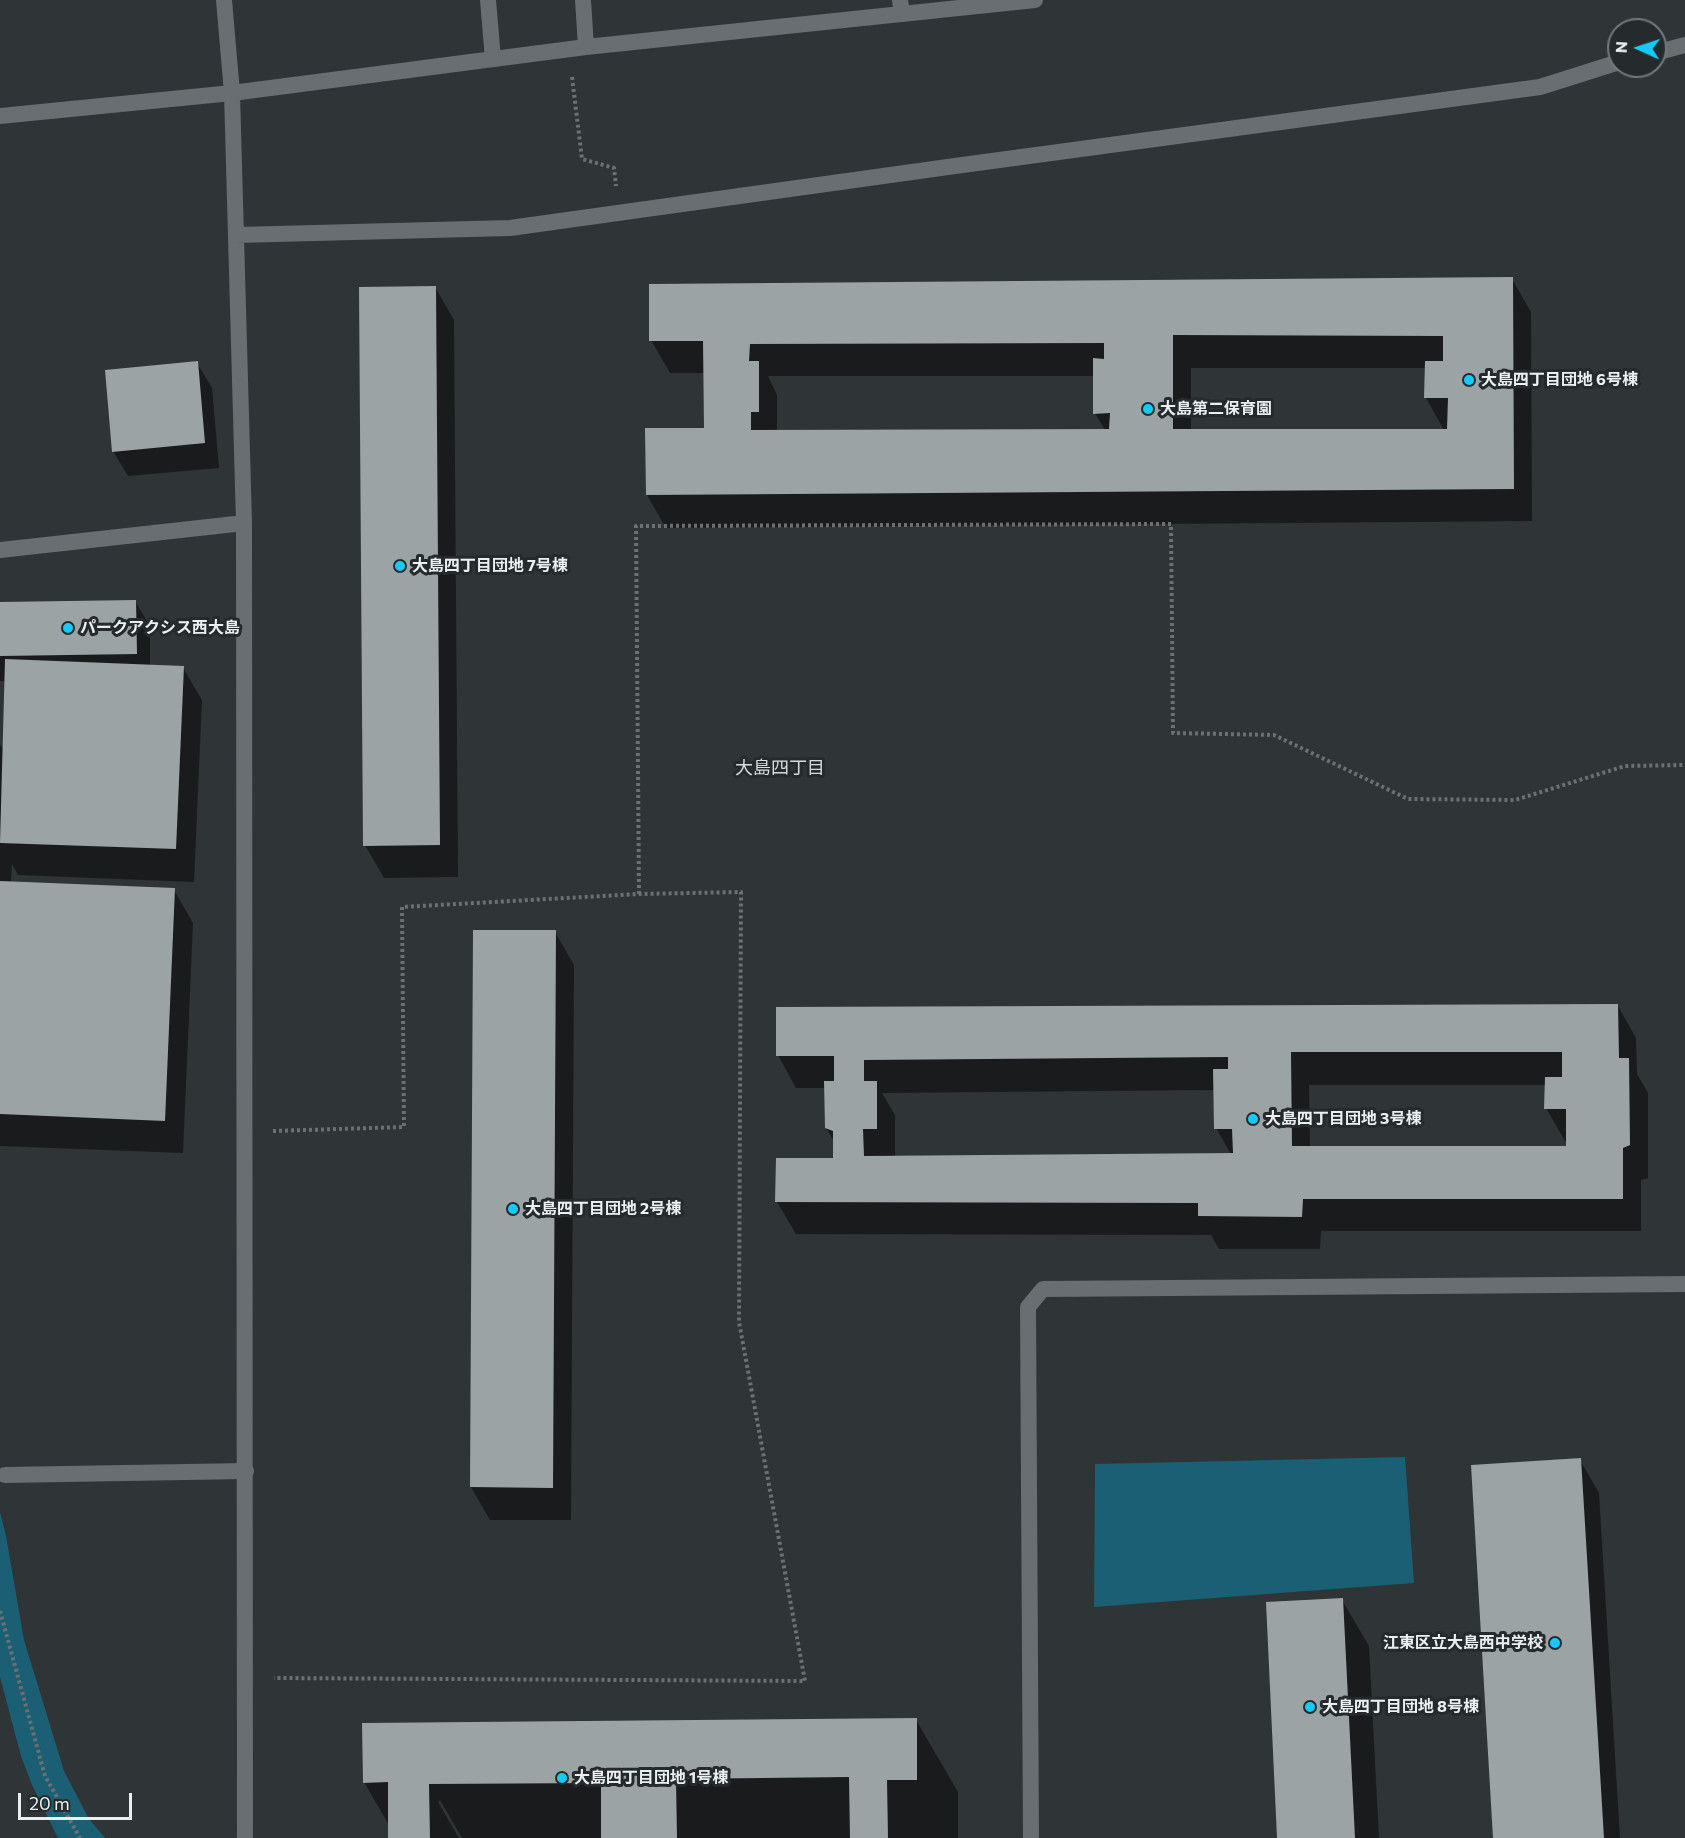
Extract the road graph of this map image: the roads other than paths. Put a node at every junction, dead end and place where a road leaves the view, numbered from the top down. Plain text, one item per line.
1 (224, 0) edge
2 (488, 0) edge
3 (583, 0) edge
4 (1035, 0) edge
5 (901, 7) edge
6 (1685, 45) edge
7 (586, 47) junction
8 (1667, 50) edge
9 (493, 59) junction
10 (1607, 66) edge
11 (232, 93) junction
12 (0, 116) edge
13 (236, 235) junction
14 (244, 523) junction
15 (0, 550) edge
16 (1685, 1284) edge
17 (246, 1472) junction
18 (5, 1475) dead end
19 (245, 1838) edge
20 (1031, 1838) edge

1 - 11 street
2 - 9 street
3 - 7 street
4 - 5 street
5 - 7 street
6 - 8 street
7 - 9 street
9 - 11 street
10 - 13 street
11 - 12 street
11 - 13 street
13 - 14 street
14 - 15 street
14 - 17 street
16 - 20 street
17 - 18 street
17 - 19 street

